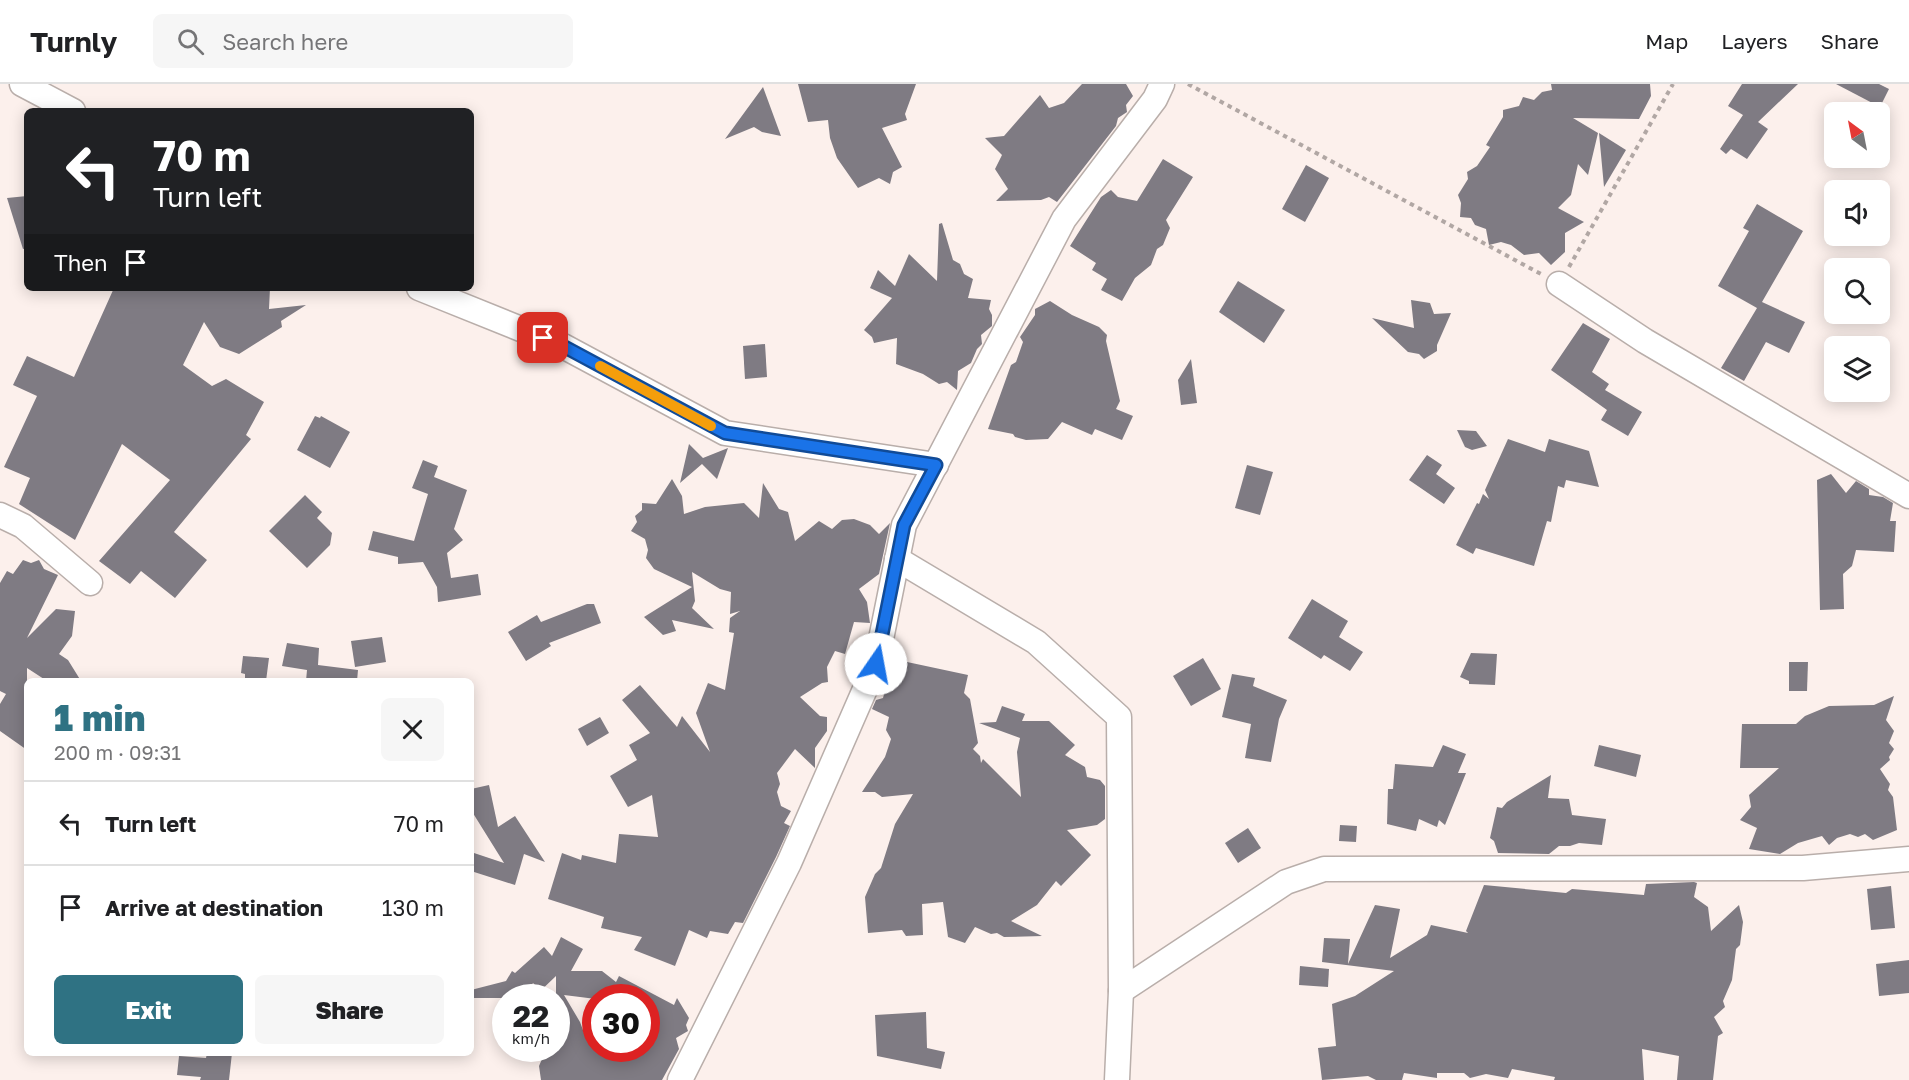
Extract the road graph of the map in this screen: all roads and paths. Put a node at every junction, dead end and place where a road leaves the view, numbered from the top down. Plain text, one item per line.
1 (22, 84) edge
2 (1162, 84) edge
3 (1188, 84) edge
4 (1672, 84) edge
5 (67, 108) edge
6 (1559, 284) junction
7 (426, 291) edge
8 (936, 465) junction
9 (1909, 496) edge
10 (0, 515) edge
11 (897, 559) junction
12 (90, 583) dead end
13 (1909, 859) edge
14 (1121, 991) junction
15 (681, 1080) edge
16 (1117, 1080) edge

1 - 5 street
2 - 8 street
3 - 6 path
4 - 6 path
6 - 9 street
7 - 8 street
8 - 11 street
10 - 12 street
11 - 14 street
11 - 15 street
13 - 14 street
14 - 16 street

